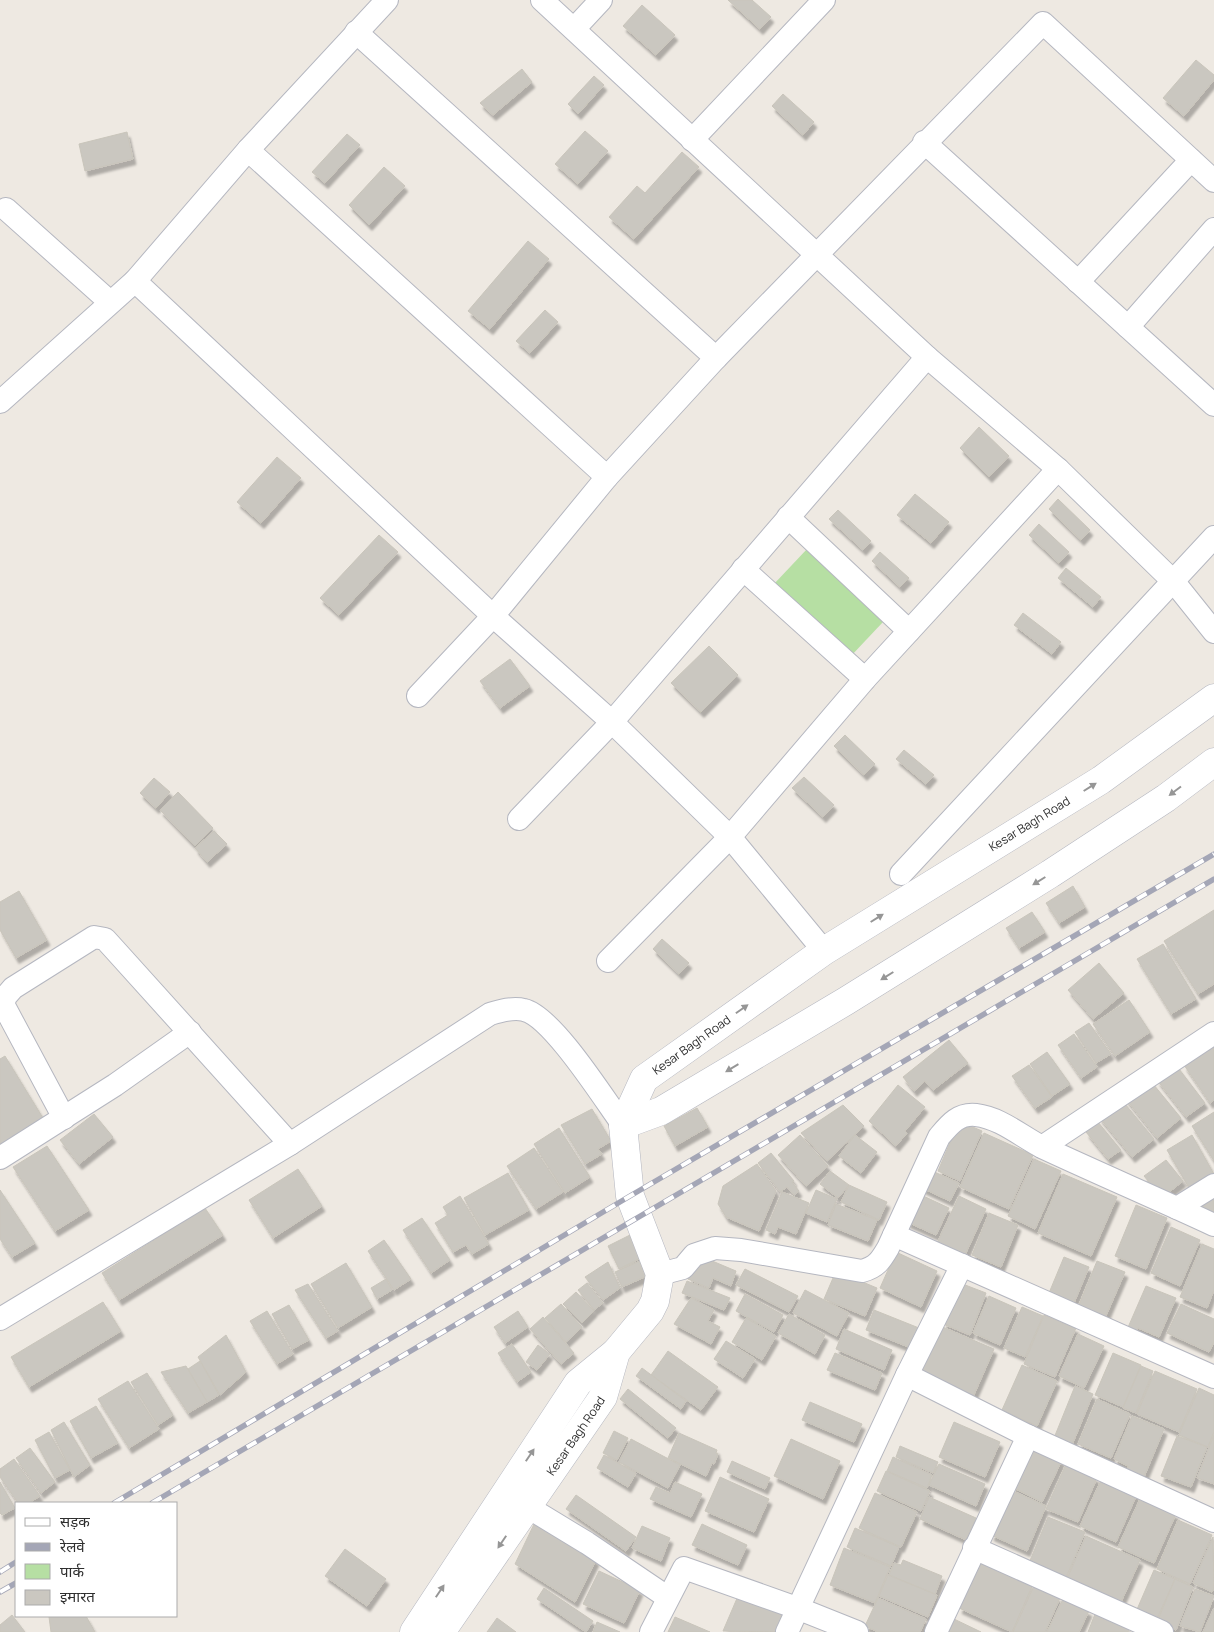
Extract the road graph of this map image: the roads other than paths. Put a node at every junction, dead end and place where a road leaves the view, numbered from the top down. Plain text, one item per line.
1 (387, 0) edge
2 (542, 0) edge
3 (601, 0) edge
4 (824, 0) edge
5 (574, 29) junction
6 (356, 32) junction
7 (692, 140) junction
8 (924, 142) junction
9 (248, 150) junction
10 (1191, 160) junction
11 (1214, 181) edge
12 (6, 209) dead end
13 (1214, 229) edge
14 (816, 255) junction
15 (135, 280) junction
16 (1078, 282) junction
17 (110, 302) junction
18 (1128, 327) junction
19 (927, 357) junction
20 (716, 358) junction
21 (5, 390) edge
22 (1214, 405) edge
23 (1058, 469) junction
24 (607, 477) junction
25 (788, 517) junction
26 (1214, 537) edge
27 (743, 569) junction
28 (1174, 582) junction
29 (493, 616) junction
30 (909, 631) junction
31 (1214, 632) edge
32 (865, 680) junction
33 (418, 696) dead end
34 (1214, 698) edge
35 (612, 722) junction
36 (1214, 762) edge
37 (519, 819) dead end
38 (730, 837) junction
39 (901, 874) dead end
40 (824, 951) junction
41 (608, 962) dead end
42 (190, 1032) junction
43 (1214, 1033) edge
44 (64, 1118) junction
45 (623, 1125) junction
46 (290, 1144) junction
47 (1042, 1147) junction
48 (0, 1158) edge
49 (1214, 1185) edge
50 (1177, 1208) junction
51 (1214, 1225) edge
52 (894, 1235) junction
53 (962, 1265) junction
54 (660, 1274) junction
55 (0, 1319) edge
56 (616, 1352) junction
57 (907, 1375) junction
58 (1214, 1377) edge
59 (1028, 1436) junction
60 (526, 1506) junction
61 (1214, 1521) edge
62 (974, 1548) junction
63 (667, 1597) junction
64 (797, 1608) junction
65 (414, 1632) edge
66 (441, 1632) edge
67 (651, 1632) edge
68 (787, 1632) edge
69 (857, 1632) edge
70 (936, 1632) edge
71 (1162, 1632) edge

1 - 6 street
2 - 5 street
3 - 5 street
4 - 7 street
5 - 7 street
6 - 9 street
6 - 20 street
7 - 14 street
8 - 10 street
8 - 14 street
8 - 16 street
9 - 15 street
9 - 24 street
10 - 11 street
10 - 16 street
12 - 17 street
13 - 18 street
14 - 19 street
14 - 20 street
15 - 17 street
15 - 29 street
16 - 18 street
17 - 21 street
18 - 22 street
19 - 23 street
19 - 25 street
20 - 24 street
23 - 28 street
23 - 30 street
24 - 29 street
25 - 27 street
25 - 30 street
26 - 28 street
27 - 32 street
27 - 35 street
28 - 31 street
28 - 39 street
29 - 33 street
29 - 35 street
30 - 32 street
32 - 38 street
40 -> 34 main road, Kesar Bagh Road
35 - 37 street
35 - 38 street
36 -> 45 main road
38 - 40 street
38 - 41 street
45 -> 40 main road, Kesar Bagh Road
42 - 44 street
42 - 44 street
42 - 46 street
43 - 47 street
44 - 48 street
45 - 46 street
45 - 54 main road
46 - 55 street
47 - 50 street
47 - 52 street
49 - 50 street
50 - 51 street
52 - 53 street
52 - 54 street
53 - 57 street
53 - 58 street
54 - 56 main road, Kesar Bagh Road
56 - 60 main road, Kesar Bagh Road
65 -> 56 main road
57 - 59 street
57 - 64 street
59 - 61 street
59 - 62 street
60 - 63 street
60 -> 66 main road, Kesar Bagh Road
62 - 70 street
62 - 71 street
63 - 64 street
63 - 67 street
64 - 68 street
64 - 69 street

